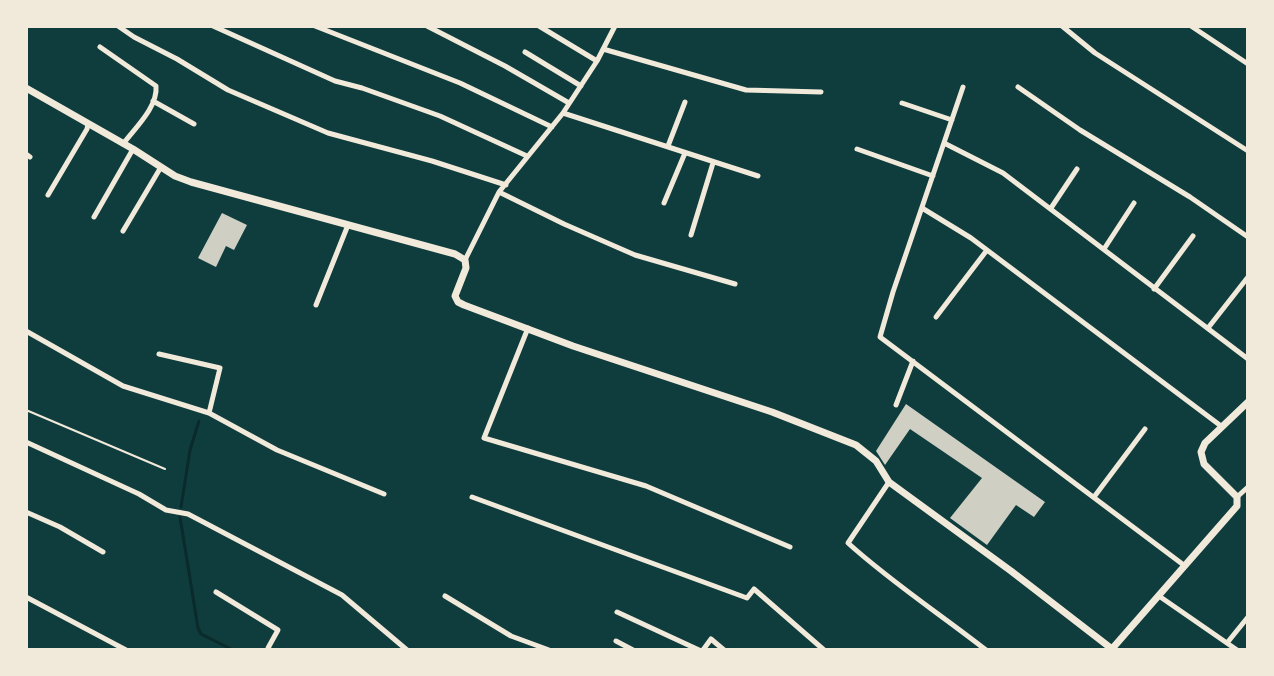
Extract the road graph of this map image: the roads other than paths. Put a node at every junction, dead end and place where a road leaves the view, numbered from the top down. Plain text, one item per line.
1 (118, 26) edge
2 (213, 26) edge
3 (315, 26) edge
4 (427, 26) edge
5 (539, 26) edge
6 (615, 26) edge
7 (1062, 26) edge
8 (1191, 26) edge
9 (100, 47) dead end
10 (603, 49) junction
11 (525, 52) dead end
12 (596, 61) junction
13 (1248, 64) edge
14 (581, 86) junction
15 (963, 86) dead end
16 (1018, 87) dead end
17 (27, 90) edge
18 (821, 92) dead end
19 (153, 101) junction
20 (685, 102) dead end
21 (902, 103) dead end
22 (570, 104) junction
23 (563, 113) junction
24 (952, 120) junction
25 (88, 124) junction
26 (194, 124) dead end
27 (552, 127) junction
28 (123, 144) junction
29 (944, 144) junction
30 (668, 146) junction
31 (133, 149) junction
32 (857, 150) dead end
33 (1248, 151) edge
34 (685, 153) junction
35 (527, 156) junction
36 (713, 162) junction
37 (161, 167) junction
38 (1077, 169) dead end
39 (758, 176) dead end
40 (933, 176) junction
41 (506, 185) junction
42 (499, 192) junction
43 (48, 194) dead end
44 (664, 203) dead end
45 (1134, 203) dead end
46 (922, 208) junction
47 (1051, 208) junction
48 (94, 218) dead end
49 (348, 225) junction
50 (123, 231) dead end
51 (691, 235) dead end
52 (1194, 236) dead end
53 (1248, 236) edge
54 (1104, 249) junction
55 (987, 250) junction
56 (465, 260) junction
57 (1248, 277) edge
58 (735, 284) dead end
59 (1154, 288) junction
60 (316, 305) dead end
61 (936, 317) dead end
62 (528, 328) junction
63 (1208, 328) junction
64 (26, 331) edge
65 (159, 354) dead end
66 (1248, 359) edge
67 (913, 361) junction
68 (1248, 402) edge
69 (896, 405) dead end
70 (209, 414) junction
71 (1221, 426) junction
72 (1145, 429) dead end
73 (26, 442) edge
74 (889, 482) junction
75 (1248, 487) edge
76 (384, 494) dead end
77 (472, 497) dead end
78 (1094, 497) junction
79 (1237, 497) junction
80 (26, 512) edge
81 (790, 547) dead end
82 (103, 552) dead end
83 (1185, 566) junction
84 (216, 592) dead end
85 (445, 596) dead end
86 (1159, 596) junction
87 (26, 597) edge
88 (618, 612) dead end
89 (1248, 617) edge
90 (616, 641) dead end
91 (1227, 643) junction
92 (1112, 649) edge
93 (126, 650) edge
94 (270, 650) edge
95 (407, 650) edge
96 (549, 650) edge
97 (633, 650) edge
98 (699, 650) edge
99 (703, 650) edge
100 (724, 650) edge
101 (824, 650) edge
102 (986, 650) edge
103 (1237, 650) edge

1 - 41 street
2 - 35 street
3 - 27 street
4 - 22 street
5 - 12 street
6 - 10 street
7 - 33 street
8 - 13 street
9 - 19 street
10 - 12 street
10 - 18 street
11 - 14 street
12 - 14 street
14 - 22 street
15 - 24 street
16 - 53 street
17 - 25 street
19 - 26 street
19 - 28 street
20 - 30 street
21 - 24 street
22 - 23 street
23 - 27 street
23 - 30 street
24 - 29 street
25 - 28 street
25 - 43 street
27 - 35 street
28 - 31 street
29 - 40 street
29 - 47 street
30 - 34 street
31 - 37 street
31 - 48 street
32 - 40 street
34 - 36 street
34 - 44 street
35 - 41 street
36 - 39 street
36 - 51 street
37 - 49 street
37 - 50 street
38 - 47 street
40 - 46 street
41 - 42 street
42 - 56 street
42 - 58 street
45 - 54 street
46 - 55 street
46 - 67 street
47 - 54 street
49 - 56 street
49 - 60 street
52 - 59 street
54 - 59 street
55 - 61 street
55 - 71 street
56 - 62 street
57 - 63 street
59 - 63 street
62 - 74 street
62 - 81 street
63 - 66 street
64 - 70 street
65 - 70 street
67 - 69 street
67 - 78 street
68 - 71 street
70 - 76 street
71 - 79 street
72 - 78 street
73 - 95 street
74 - 92 street
74 - 102 street
75 - 79 street
77 - 101 street
78 - 83 street
79 - 83 street
80 - 82 street
83 - 86 street
84 - 94 street
85 - 96 street
86 - 91 street
86 - 92 street
87 - 93 street
88 - 98 street
89 - 91 street
90 - 97 street
91 - 103 street
99 - 100 street

